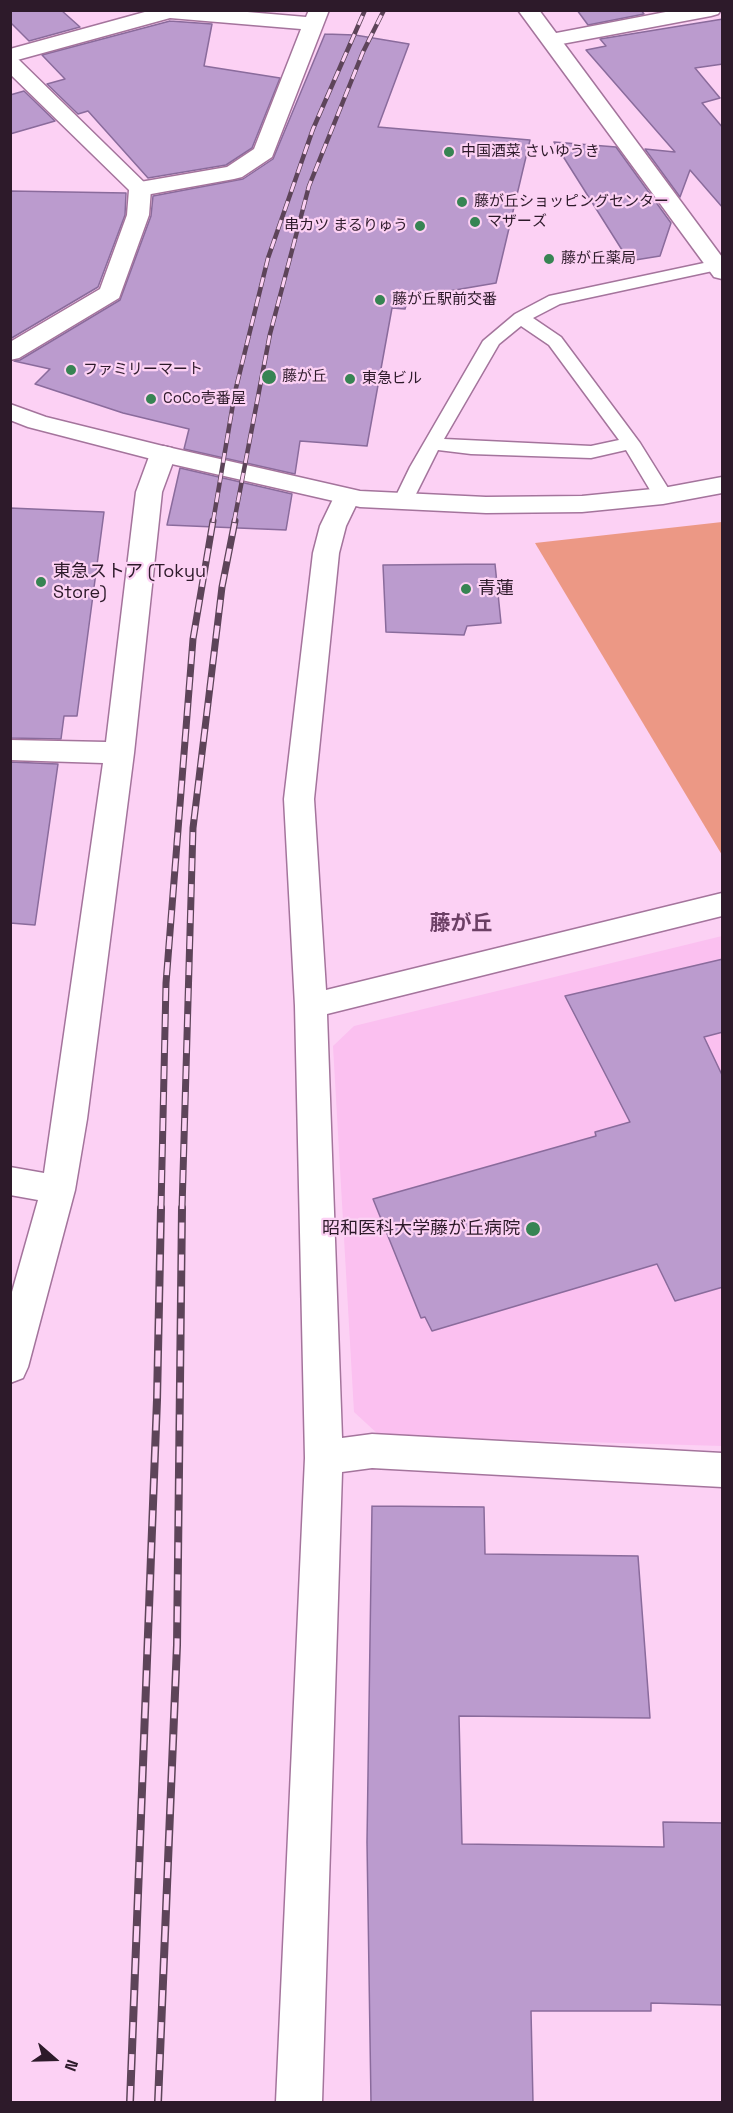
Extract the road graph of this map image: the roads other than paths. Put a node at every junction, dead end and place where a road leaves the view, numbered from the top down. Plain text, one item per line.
1 (528, 10) edge
2 (711, 10) edge
3 (315, 17) edge
4 (551, 40) junction
5 (10, 57) edge
6 (10, 62) edge
7 (140, 189) junction
8 (720, 268) edge
9 (521, 318) junction
10 (10, 353) edge
11 (10, 411) edge
12 (630, 443) junction
13 (434, 444) junction
14 (163, 454) junction
15 (723, 485) edge
16 (663, 496) junction
17 (347, 497) junction
18 (403, 502) junction
19 (10, 750) edge
20 (119, 753) junction
21 (723, 905) edge
22 (311, 1006) junction
23 (10, 1181) edge
24 (58, 1190) junction
25 (10, 1367) edge
26 (324, 1458) junction
27 (723, 1470) edge
28 (299, 2103) edge

1 - 4 street
2 - 4 street
3 - 5 street
3 - 7 street
4 - 8 street
6 - 7 street
7 - 10 street
8 - 9 lane
9 - 12 lane
9 - 13 lane
11 - 14 street
12 - 13 lane
12 - 16 lane
13 - 18 lane
14 - 17 street
14 - 20 street
15 - 16 street
16 - 18 street
17 - 18 street
17 - 22 street
19 - 20 street
20 - 24 street
21 - 22 street
22 - 26 street
23 - 24 street
24 - 25 street
26 - 27 street
26 - 28 street

